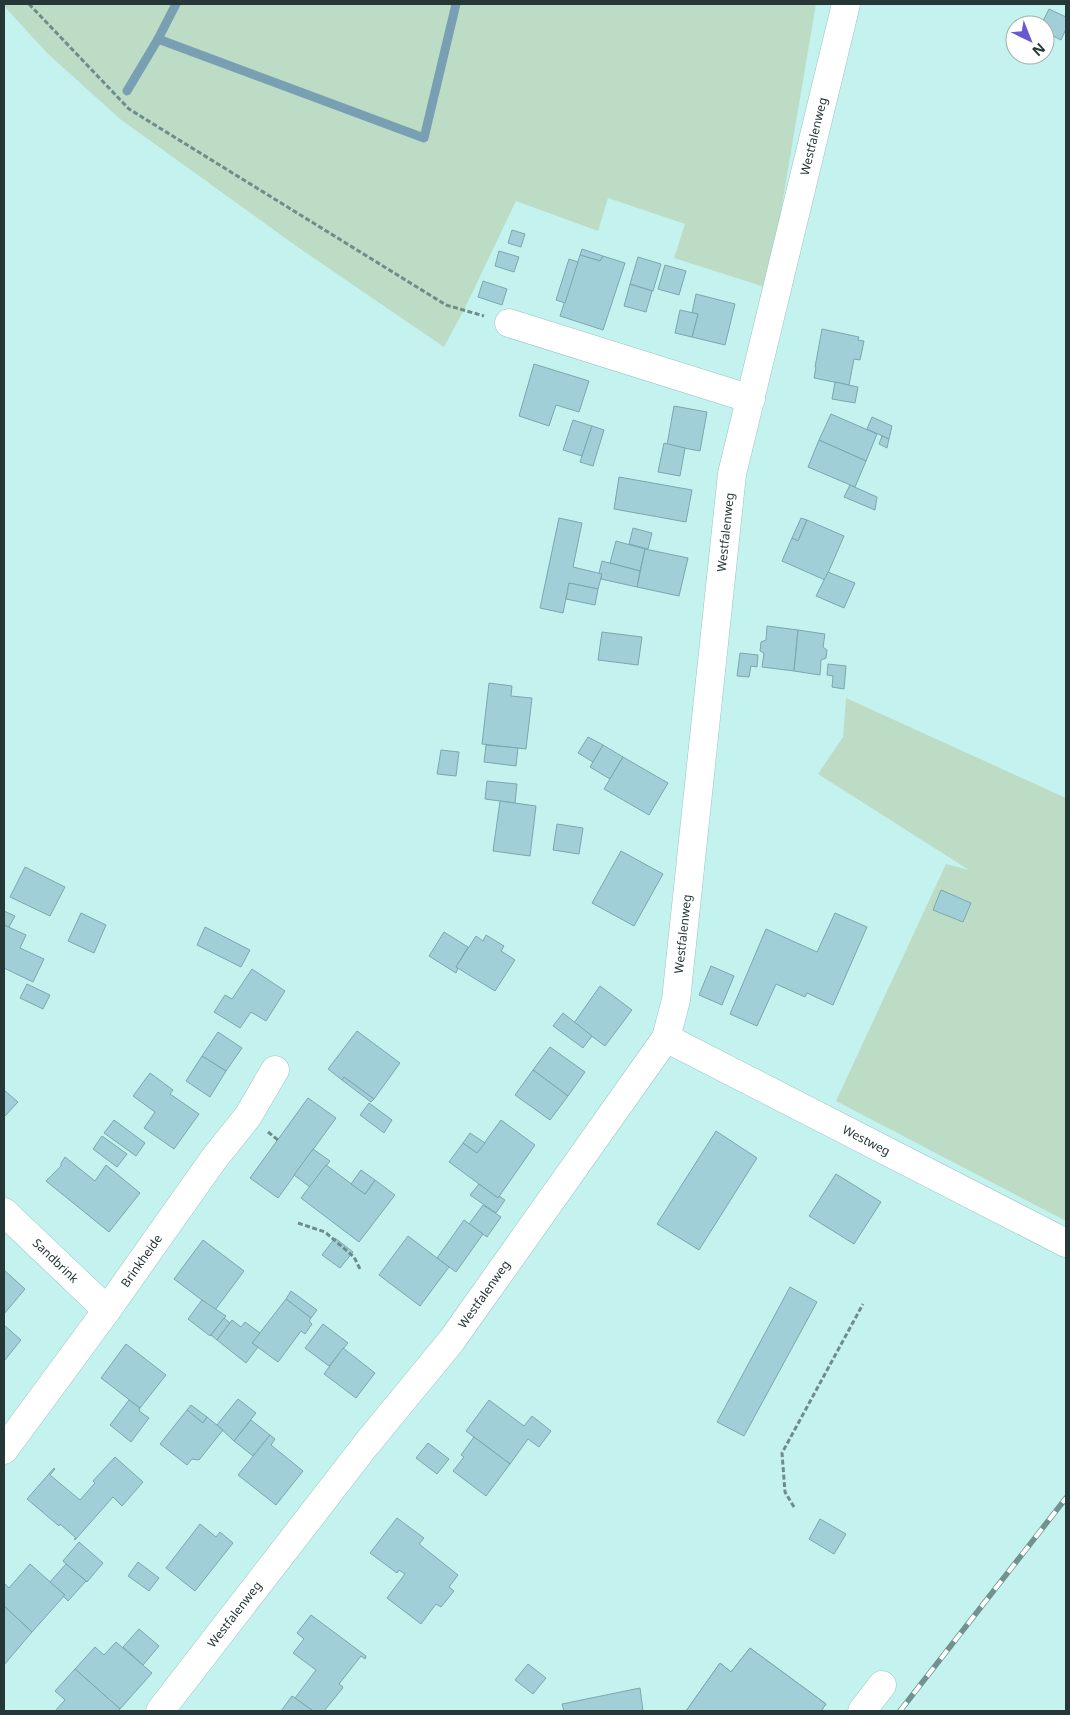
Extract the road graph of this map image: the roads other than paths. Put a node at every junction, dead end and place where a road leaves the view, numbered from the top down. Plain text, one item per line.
1 (846, 4) edge
2 (508, 323) road end
3 (750, 399) junction
4 (666, 1038) junction
5 (275, 1070) dead end
6 (4, 1212) edge
7 (1066, 1243) edge
8 (107, 1310) junction
9 (4, 1450) edge
10 (882, 1685) dead end
11 (160, 1711) edge
12 (862, 1711) edge

1 - 3 street, Westfalenweg
2 - 3 street
3 - 4 street, Westfalenweg
4 - 7 street, Westweg
4 - 11 street, Westfalenweg
5 - 8 street, Brinkheide
6 - 8 street, Sandbrink
8 - 9 street, Brinkheide
10 - 12 street

